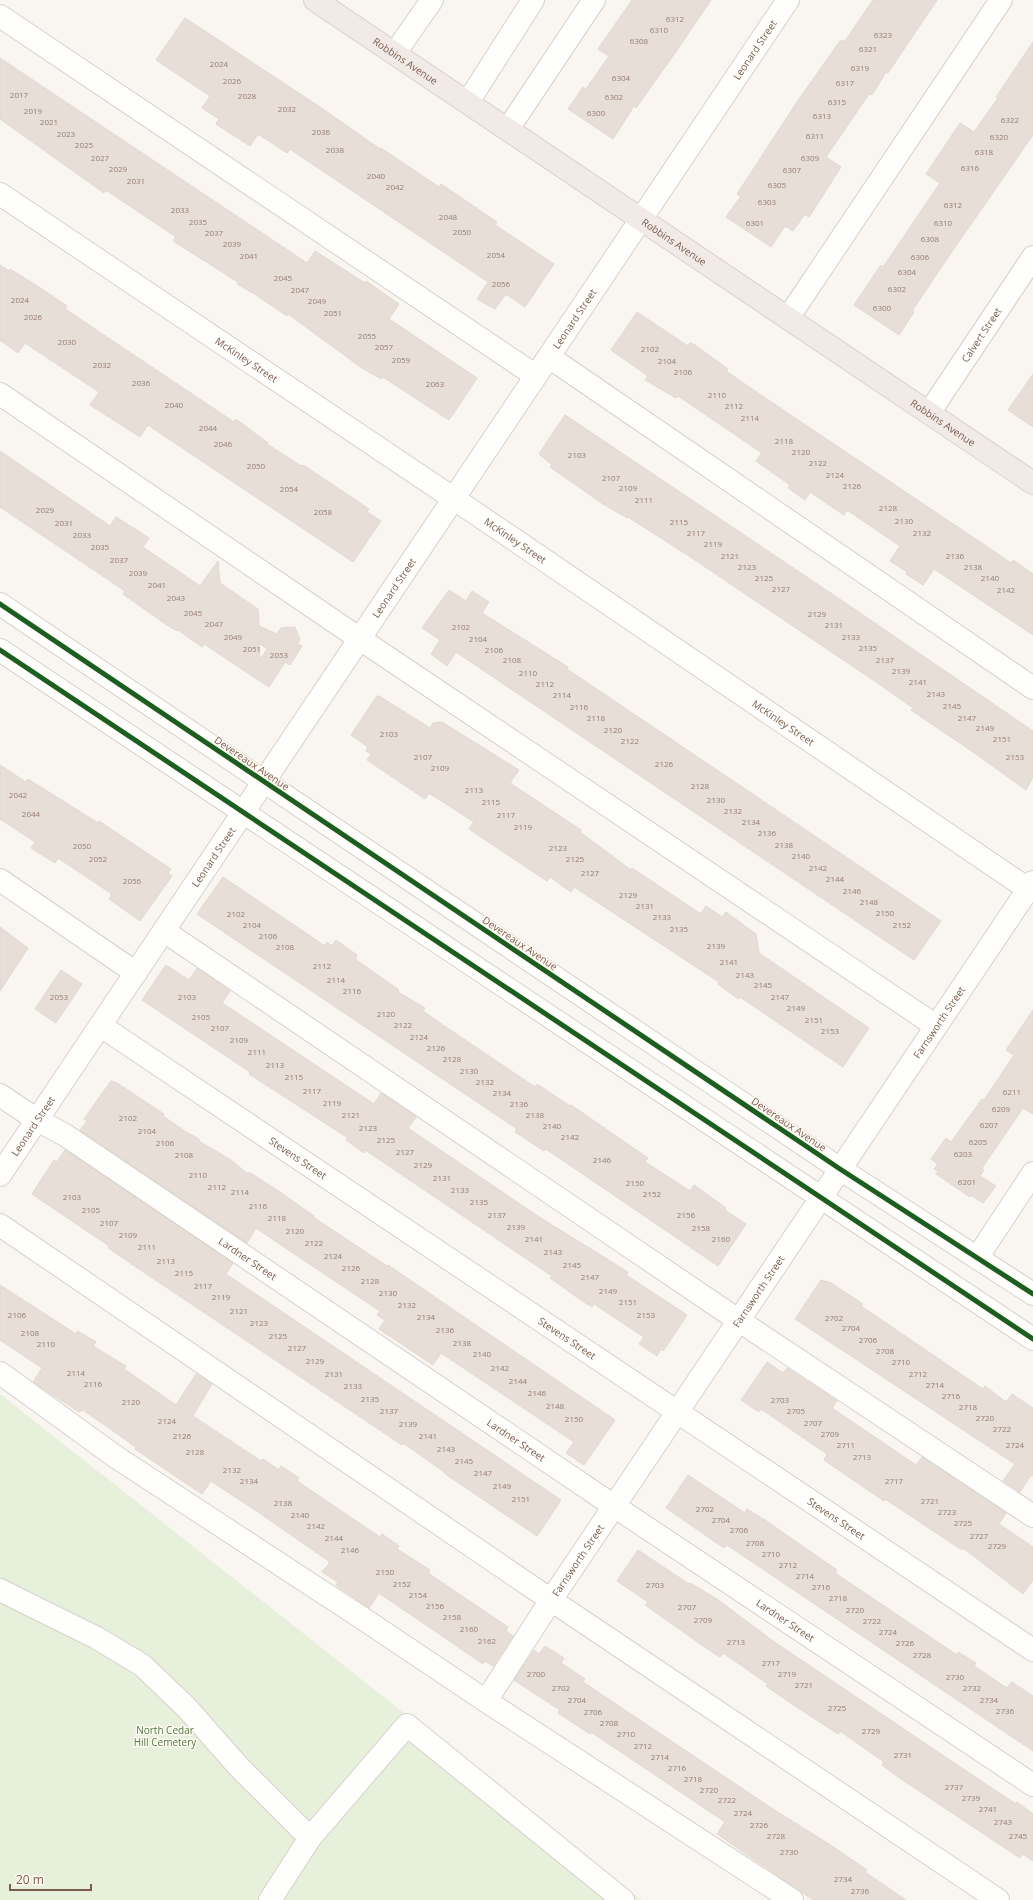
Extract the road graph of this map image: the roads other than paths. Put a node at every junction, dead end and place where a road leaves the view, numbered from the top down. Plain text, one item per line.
1 (316, 0) edge
2 (432, 0) edge
3 (533, 0) edge
4 (594, 0) edge
5 (788, 0) edge
6 (1001, 0) edge
7 (0, 16) edge
8 (395, 53) junction
9 (468, 102) junction
10 (508, 129) junction
11 (0, 194) edge
12 (641, 219) junction
13 (1033, 256) edge
14 (788, 318) junction
15 (549, 357) junction
16 (536, 376) junction
17 (0, 394) edge
18 (929, 413) junction
19 (1033, 483) edge
20 (454, 499) junction
21 (0, 604) edge
22 (360, 639) junction
23 (0, 650) edge
24 (1033, 688) edge
25 (264, 782) junction
26 (244, 812) junction
27 (0, 880) edge
28 (1031, 886) edge
29 (164, 931) junction
30 (136, 973) junction
31 (101, 1026) junction
32 (936, 1026) junction
33 (0, 1095) edge
34 (37, 1120) junction
35 (840, 1169) junction
36 (1033, 1173) edge
37 (0, 1175) edge
38 (821, 1198) junction
39 (0, 1224) edge
40 (977, 1258) junction
41 (1033, 1294) edge
42 (738, 1320) junction
43 (1033, 1339) edge
44 (0, 1373) edge
45 (677, 1412) junction
46 (614, 1506) junction
47 (1033, 1516) edge
48 (0, 1590) edge
49 (551, 1600) junction
50 (1033, 1650) edge
51 (486, 1701) junction
52 (1033, 1785) edge
53 (310, 1838) junction
54 (270, 1900) edge
55 (623, 1900) edge
56 (792, 1900) edge
57 (998, 1900) edge

1 - 8 highway, Robbins Avenue
2 - 8 street
3 - 9 street
4 - 10 street
5 - 12 street, Leonard Street
6 - 14 street
7 - 16 street
8 - 9 highway, Robbins Avenue
9 - 10 highway, Robbins Avenue
10 - 12 highway, Robbins Avenue
11 - 20 street, McKinley Street
12 - 14 highway, Robbins Avenue
12 - 15 street, Leonard Street
13 - 18 street, Calvert Street
14 - 18 highway, Robbins Avenue
15 - 16 street, Leonard Street
15 - 24 street
16 - 20 street, Leonard Street
17 - 22 street
18 - 19 highway, Robbins Avenue
20 - 22 street, Leonard Street
20 - 28 street, McKinley Street
21 - 25 street, Devereaux Avenue
22 - 25 street, Leonard Street
22 - 32 street
23 - 26 street
25 - 26 street, Leonard Street
25 - 35 street, Devereaux Avenue
26 - 29 street, Leonard Street
26 - 38 street
27 - 30 street
28 - 32 street, Farnsworth Street
29 - 30 street, Leonard Street
29 - 42 street
30 - 31 street, Leonard Street
31 - 34 street, Leonard Street
31 - 45 street, Stevens Street
32 - 35 street, Farnsworth Street
33 - 34 street, Lardner Street
34 - 37 street, Leonard Street
34 - 46 street, Lardner Street
35 - 38 street, Farnsworth Street
35 - 40 street, Devereaux Avenue
36 - 40 street
38 - 42 street, Farnsworth Street
38 - 43 street
39 - 49 street
40 - 41 street, Devereaux Avenue
42 - 45 street, Farnsworth Street
42 - 47 street
44 - 51 street
45 - 46 street, Farnsworth Street
45 - 50 street, Stevens Street
46 - 49 street, Farnsworth Street
46 - 52 street, Lardner Street
48 - 53 street
49 - 51 street, Farnsworth Street
49 - 57 street
51 - 56 street
53 - 54 street
53 - 55 street

